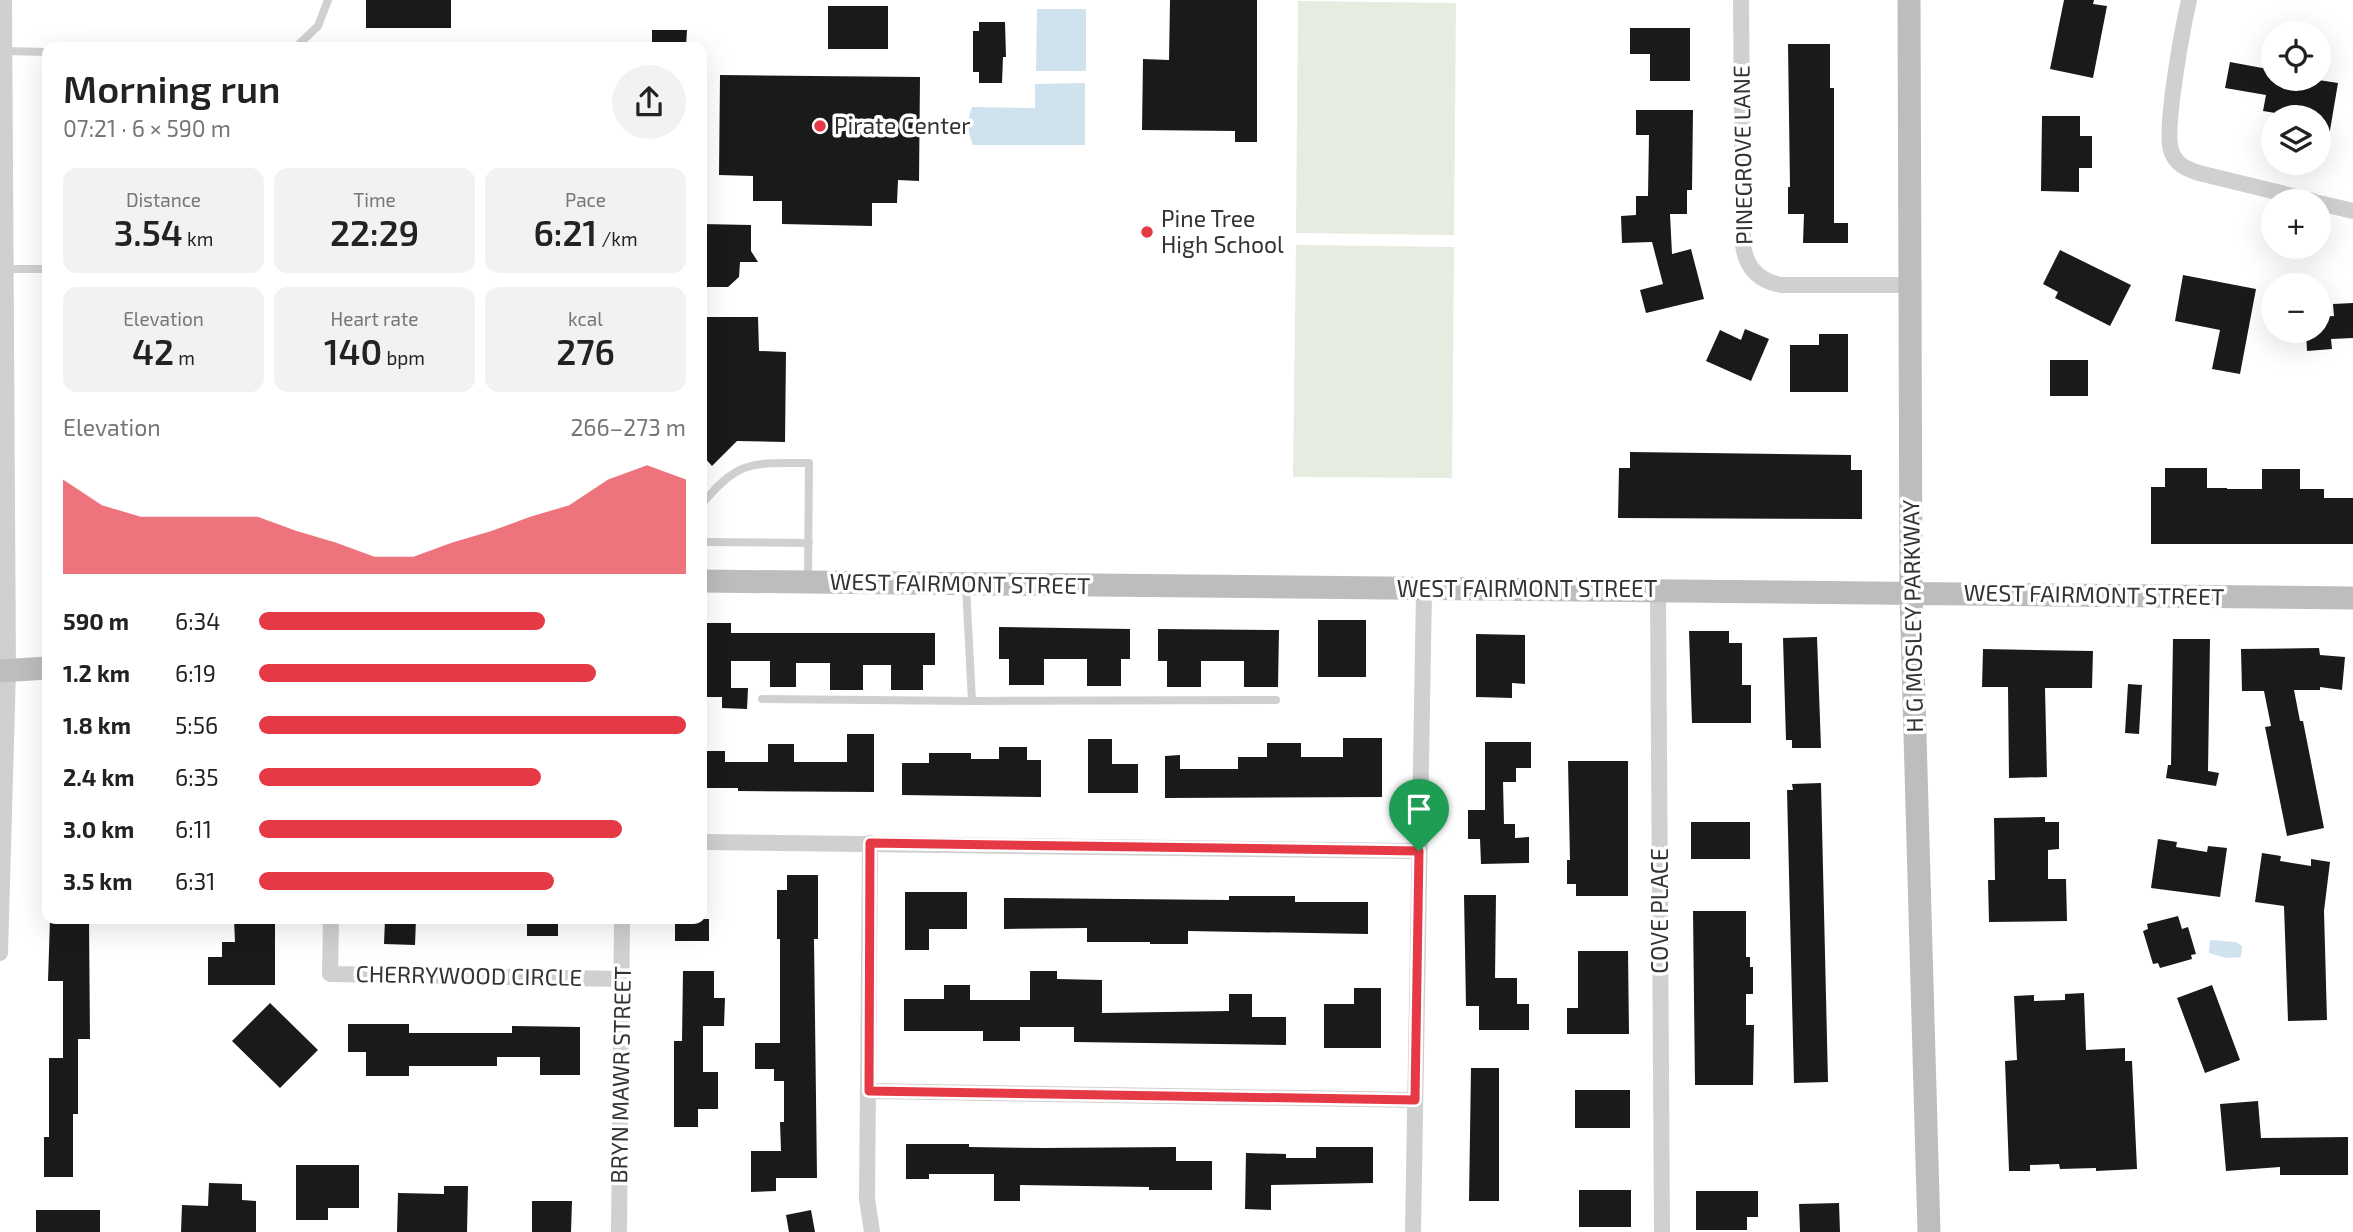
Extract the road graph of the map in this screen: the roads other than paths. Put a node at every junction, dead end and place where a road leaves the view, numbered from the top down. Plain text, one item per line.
1 (4, 0) edge
2 (328, 0) edge
3 (1741, 0) edge
4 (1909, 0) edge
5 (2189, 0) edge
6 (301, 42) edge
7 (4, 51) junction
8 (42, 52) edge
9 (2265, 189) edge
10 (2331, 205) edge
11 (2353, 211) edge
12 (42, 269) edge
13 (5, 270) junction
14 (1911, 285) junction
15 (707, 500) edge
16 (707, 541) edge
17 (809, 543) junction
18 (707, 581) edge
19 (808, 582) junction
20 (965, 584) junction
21 (1424, 589) junction
22 (1658, 590) junction
23 (1911, 593) junction
24 (2353, 598) edge
25 (42, 668) edge
26 (4, 671) edge
27 (762, 699) dead end
28 (1276, 700) dead end
29 (972, 701) junction
30 (707, 842) edge
31 (870, 843) junction
32 (1419, 851) junction
33 (331, 924) edge
34 (622, 924) edge
35 (0, 953) edge
36 (622, 979) junction
37 (869, 1091) junction
38 (1415, 1100) junction
39 (619, 1232) edge
40 (872, 1232) edge
41 (1413, 1232) edge
42 (1662, 1232) edge
43 (1929, 1232) edge

1 - 7 street
2 - 6 lane
3 - 14 street, PINEGROVE LANE
4 - 14 street, H G MOSLEY PARKWAY
5 - 9 street
7 - 8 lane
7 - 13 street
10 - 11 street
12 - 13 lane
13 - 26 street
14 - 23 street, H G MOSLEY PARKWAY
15 - 17 lane
16 - 17 lane
17 - 19 lane
18 - 19 street, WEST FAIRMONT STREET
19 - 20 street, WEST FAIRMONT STREET
20 - 21 street, WEST FAIRMONT STREET
20 - 29 lane
21 - 22 street, WEST FAIRMONT STREET
21 - 32 street
22 - 23 street, WEST FAIRMONT STREET
22 - 42 street, COVE PLACE
23 - 24 street, WEST FAIRMONT STREET
23 - 43 street, H G MOSLEY PARKWAY
25 - 26 street
26 - 35 street
27 - 29 lane
28 - 29 lane
30 - 31 street
31 - 32 street
31 - 37 street
32 - 38 street
33 - 36 street, CHERRYWOOD CIRCLE
34 - 36 street, BRYN MAWR STREET
36 - 39 street, BRYN MAWR STREET
37 - 38 street
37 - 40 street
38 - 41 street

